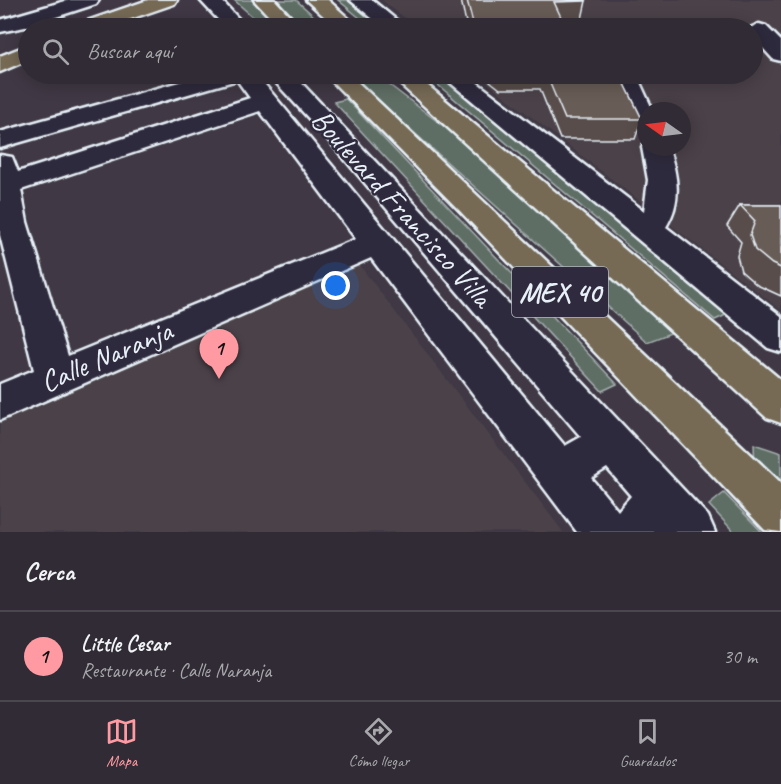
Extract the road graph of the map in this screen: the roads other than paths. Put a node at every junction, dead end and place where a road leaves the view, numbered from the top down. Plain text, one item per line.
1 (89, 0) edge
2 (167, 0) edge
3 (210, 0) edge
4 (264, 0) edge
5 (316, 0) edge
6 (360, 0) edge
7 (33, 18) edge
8 (115, 18) edge
9 (227, 18) edge
10 (281, 18) edge
11 (337, 18) edge
12 (383, 18) edge
13 (18, 23) edge
14 (0, 26) edge
15 (781, 29) edge
16 (763, 30) edge
17 (763, 37) edge
18 (781, 54) edge
19 (18, 57) edge
20 (0, 65) edge
21 (197, 84) edge
22 (257, 84) edge
23 (346, 84) edge
24 (412, 84) edge
25 (465, 84) edge
26 (628, 84) edge
27 (274, 97) edge
28 (637, 103) edge
29 (333, 129) junction
30 (0, 140) edge
31 (657, 156) edge
32 (3, 170) edge
33 (6, 229) edge
34 (648, 230) junction
35 (379, 242) junction
36 (781, 337) edge
37 (55, 377) junction
38 (0, 402) edge
39 (781, 405) edge
40 (612, 443) junction
41 (559, 472) junction
42 (659, 496) junction
43 (781, 514) edge
44 (606, 532) edge
45 (631, 532) edge
46 (692, 532) edge

1 - 7 street
2 - 8 main road
3 - 9 street
4 - 10 main road
5 - 11 main road
6 - 12 street
13 - 14 street
15 - 16 street
17 - 18 street
19 - 20 main road
21 - 30 street
22 - 27 street, Boulevard Francisco Villa
23 - 43 main road, Boulevard Francisco Villa / MEX 40
24 - 39 main road, MEX 40
25 - 34 street
26 - 28 street
27 - 29 street, Boulevard Francisco Villa
27 - 29 street
27 - 32 street
27 - 35 street, Boulevard Francisco Villa
29 - 40 street, Boulevard Francisco Villa
31 - 34 street
32 - 33 street
33 - 37 street
34 - 36 street
35 - 37 street, Calle Naranja
35 - 41 street, Boulevard Francisco Villa
37 - 38 street, Calle Naranja
40 - 41 street
40 - 42 street, Boulevard Francisco Villa
41 - 44 street, Boulevard Francisco Villa
42 - 45 street
42 - 46 street, Boulevard Francisco Villa

